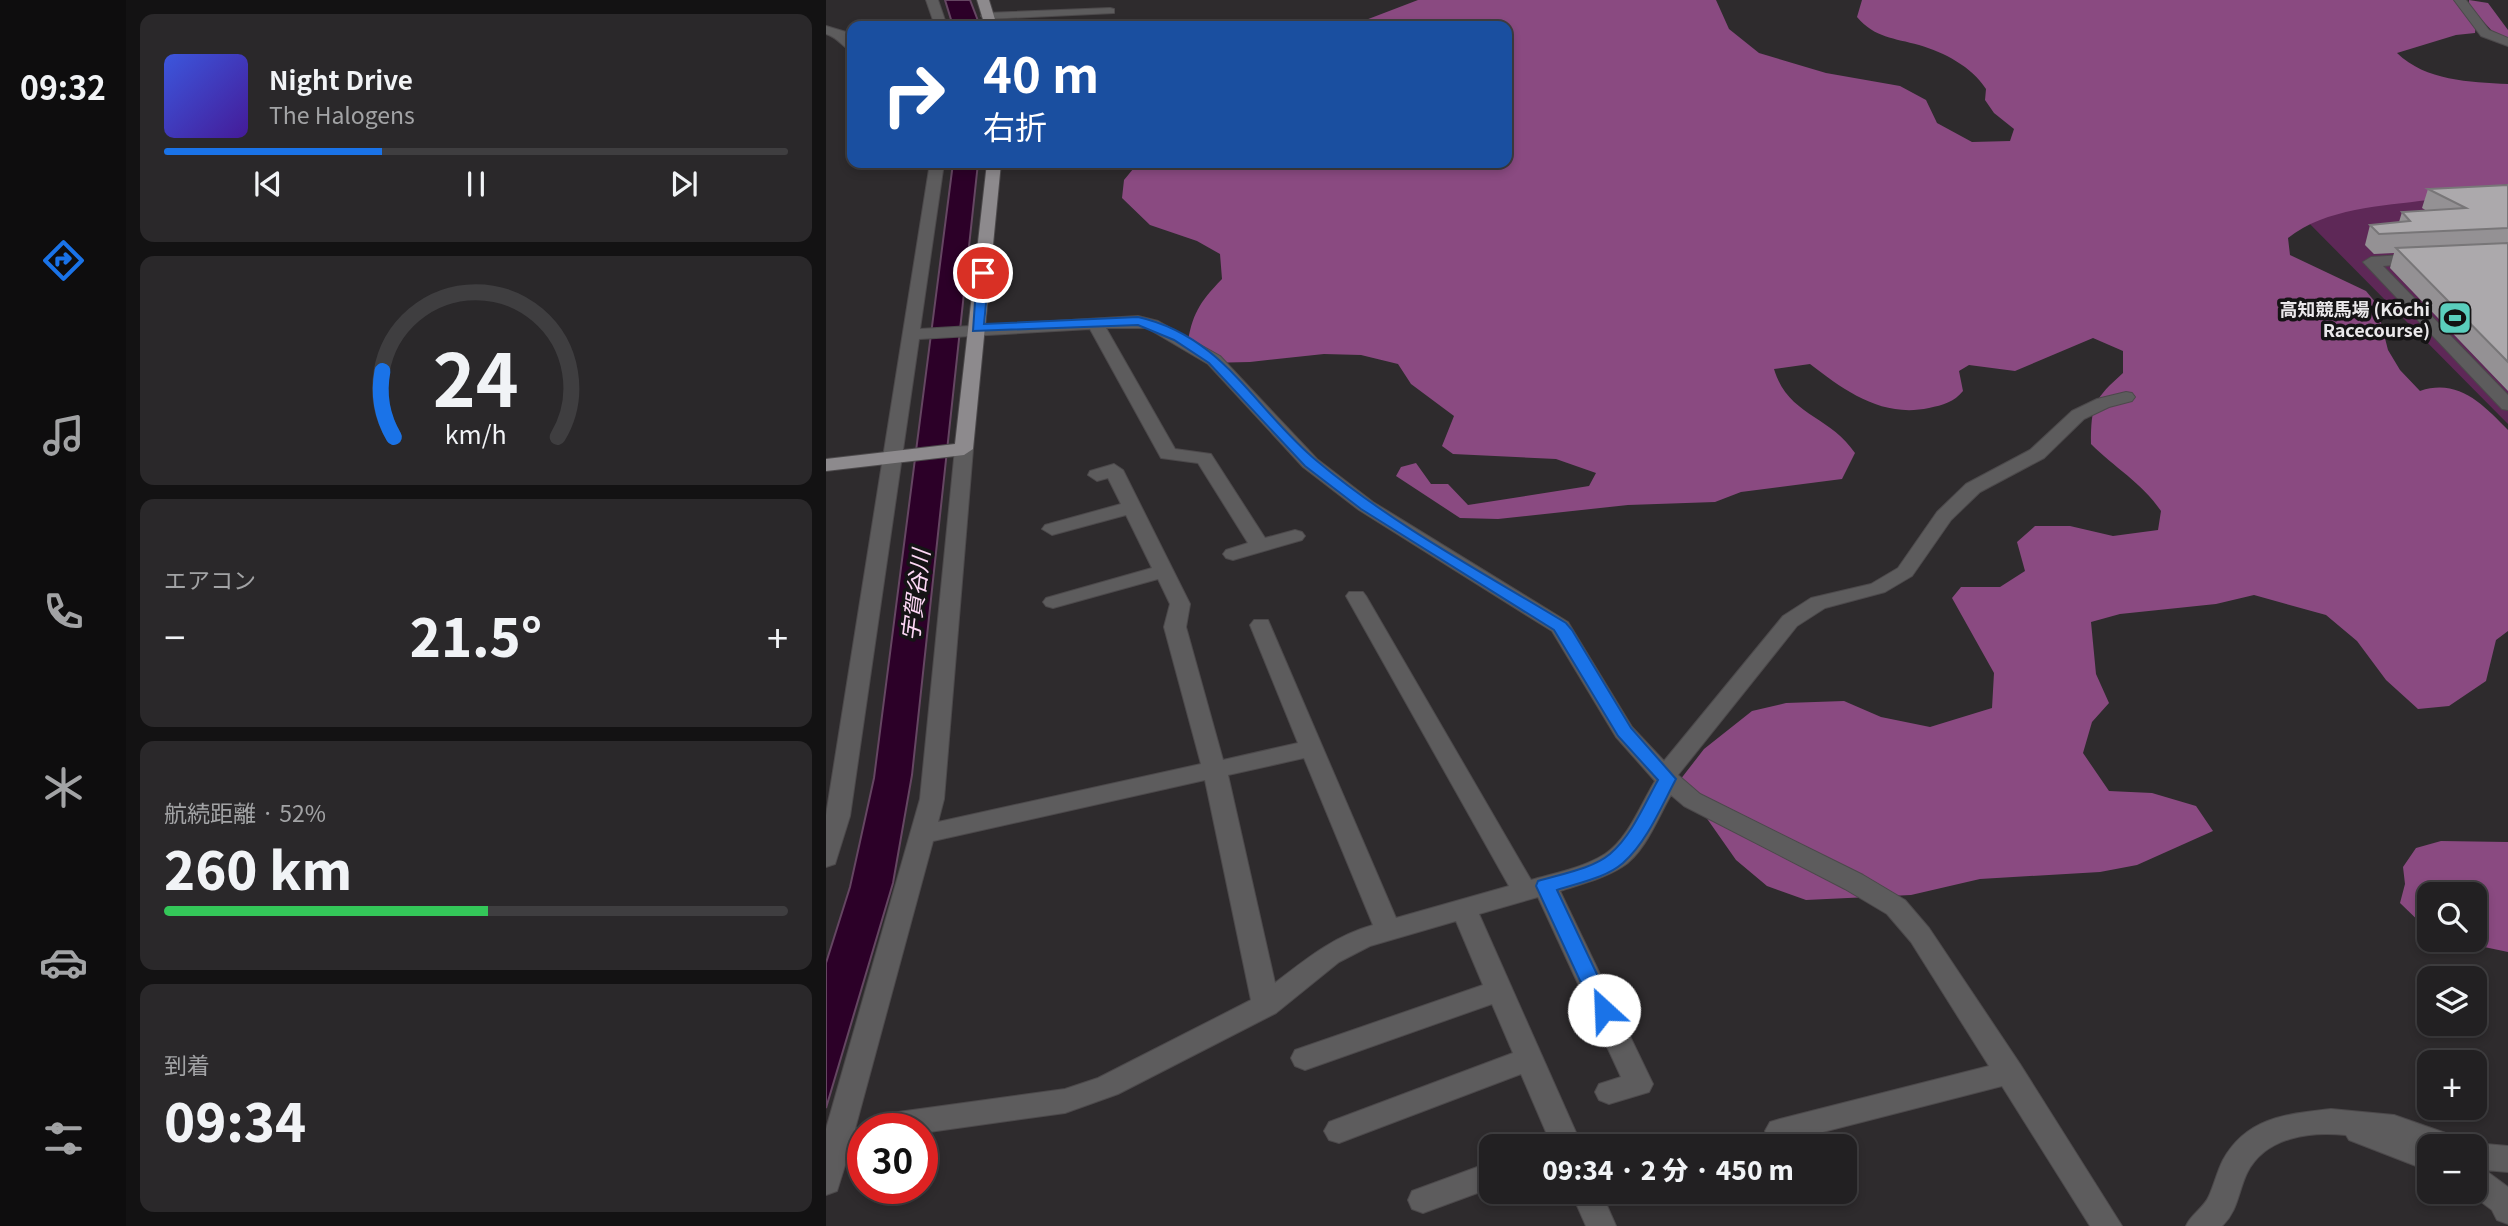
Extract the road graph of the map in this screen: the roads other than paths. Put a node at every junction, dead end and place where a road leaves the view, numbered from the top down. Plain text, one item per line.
1 (932, 0) edge
2 (983, 0) edge
3 (2460, 0) edge
4 (1110, 11) dead end
5 (938, 21) edge
6 (989, 21) edge
7 (826, 30) edge
8 (847, 41) edge
9 (2508, 42) edge
10 (936, 168) edge
11 (993, 168) edge
12 (2439, 258) edge
13 (1095, 323) junction
14 (970, 329) junction
15 (912, 334) junction
16 (2126, 397) dead end
17 (2508, 405) edge
18 (956, 450) junction
19 (899, 456) junction
20 (826, 465) edge
21 (1097, 475) dead end
22 (1132, 508) junction
23 (1052, 529) dead end
24 (1295, 536) dead end
25 (1260, 546) junction
26 (1233, 554) dead end
27 (1164, 571) junction
28 (1356, 596) dead end
29 (1054, 602) dead end
30 (1261, 625) dead end
31 (1312, 748) junction
32 (1215, 771) junction
33 (1666, 778) junction
34 (924, 834) junction
35 (826, 858) edge
36 (1535, 889) junction
37 (1464, 909) junction
38 (1388, 931) junction
39 (1499, 990) junction
40 (1266, 1005) junction
41 (1305, 1058) dead end
42 (1529, 1059) junction
43 (2010, 1072) junction
44 (1609, 1092) dead end
45 (938, 1119) edge
46 (2331, 1121) junction
47 (1780, 1131) dead end
48 (1339, 1132) dead end
49 (1562, 1134) edge
50 (2417, 1135) edge
51 (847, 1146) edge
52 (2417, 1153) edge
53 (830, 1154) edge
54 (2487, 1157) edge
55 (2508, 1159) edge
56 (1479, 1179) edge
57 (826, 1182) edge
58 (2487, 1189) edge
59 (1423, 1200) dead end
60 (1591, 1204) edge
61 (2508, 1210) edge
62 (1601, 1226) edge
63 (2107, 1226) edge
64 (2202, 1226) edge

1 - 5 street
2 - 6 main road
3 - 9 street
4 - 6 street
7 - 8 street
10 - 15 street
11 - 14 main road
12 - 17 street
13 - 14 street
13 - 25 street
13 - 33 street
14 - 15 street
14 - 18 main road
15 - 19 street
16 - 33 street
18 - 19 main road
18 - 34 street
19 - 20 main road
19 - 35 street
21 - 22 street
22 - 23 street
22 - 27 street
24 - 25 street
25 - 26 street
27 - 29 street
27 - 32 street
28 - 36 street
30 - 31 street
31 - 32 street
31 - 38 street
32 - 34 street
32 - 40 street
33 - 36 street
33 - 43 street
34 - 53 street
36 - 37 street
36 - 44 street
37 - 38 street
37 - 39 street
38 - 40 street
39 - 41 street
39 - 42 street
40 - 45 street
42 - 48 street
42 - 49 street
43 - 47 street
43 - 63 street
46 - 50 street
46 - 52 street
46 - 64 street
51 - 53 street
53 - 57 street
54 - 55 street
56 - 59 street
58 - 61 street
60 - 62 street

